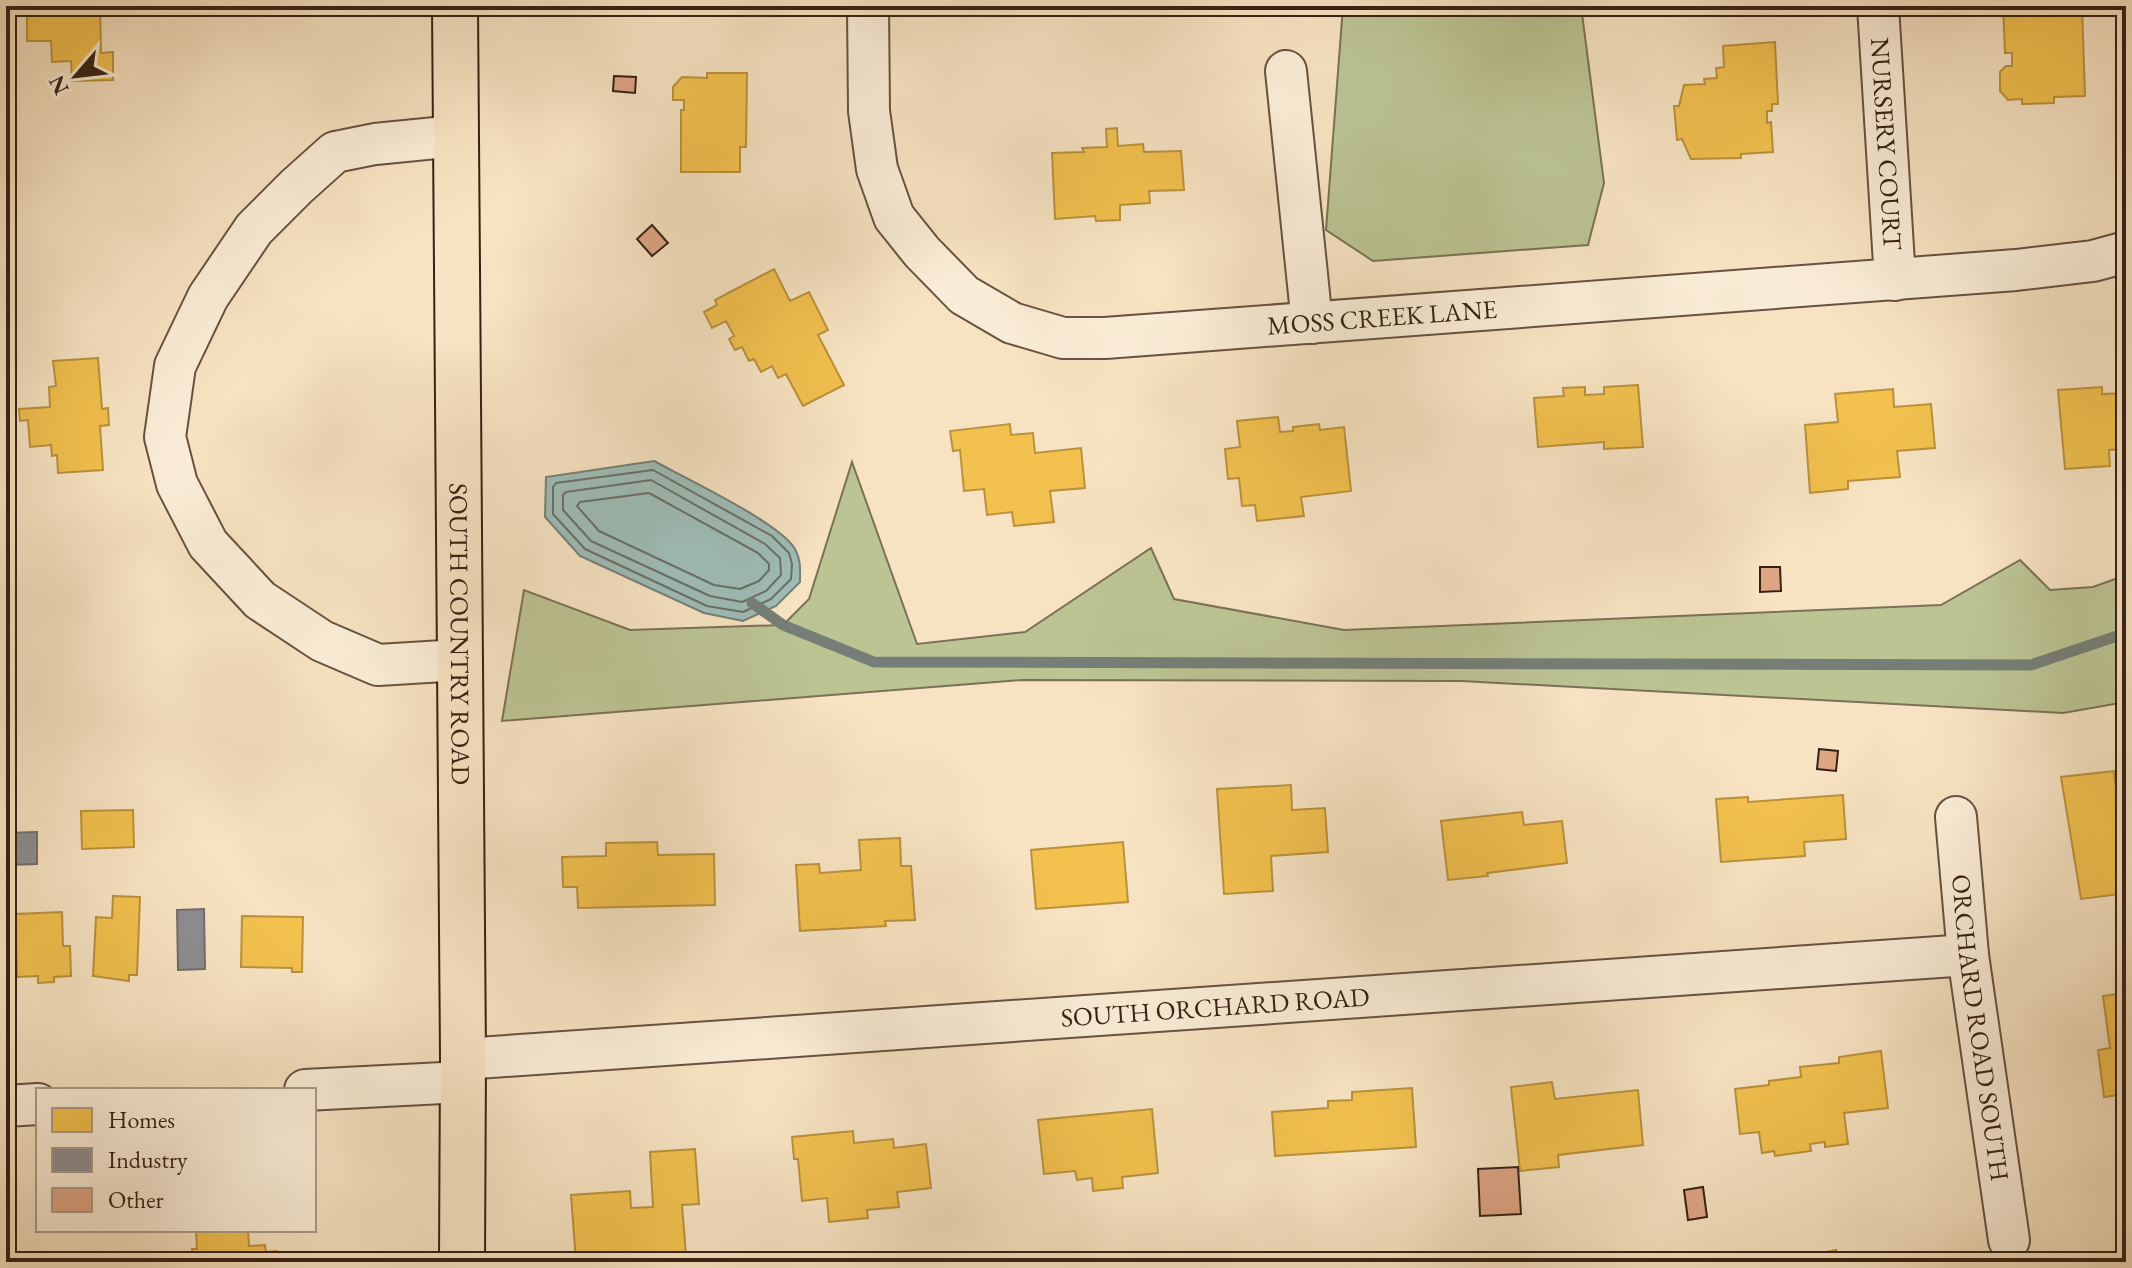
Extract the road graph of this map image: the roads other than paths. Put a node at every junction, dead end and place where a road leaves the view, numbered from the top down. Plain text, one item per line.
1 (455, 6) edge
2 (868, 6) edge
3 (1878, 6) edge
4 (1286, 71) dead end
5 (456, 136) junction
6 (2126, 252) edge
7 (1895, 280) junction
8 (1312, 323) junction
9 (460, 660) junction
10 (1956, 817) dead end
11 (1968, 955) junction
12 (463, 1070) junction
13 (316, 1089) edge
14 (36, 1104) edge
15 (6, 1106) edge
16 (2009, 1240) dead end
17 (462, 1262) edge

1 - 5 main road, SOUTH COUNTRY ROAD
2 - 8 street, MOSS CREEK LANE
3 - 7 street, NURSERY COURT
4 - 8 street
5 - 9 main road, SOUTH COUNTRY ROAD
5 - 9 street
6 - 7 street, MOSS CREEK LANE
7 - 8 street, MOSS CREEK LANE
9 - 12 main road, SOUTH COUNTRY ROAD
10 - 11 street, ORCHARD ROAD SOUTH
11 - 12 street, SOUTH ORCHARD ROAD
11 - 16 street, ORCHARD ROAD SOUTH
12 - 13 street, SOUTH ORCHARD ROAD
12 - 17 main road, SOUTH COUNTRY ROAD
14 - 15 street

